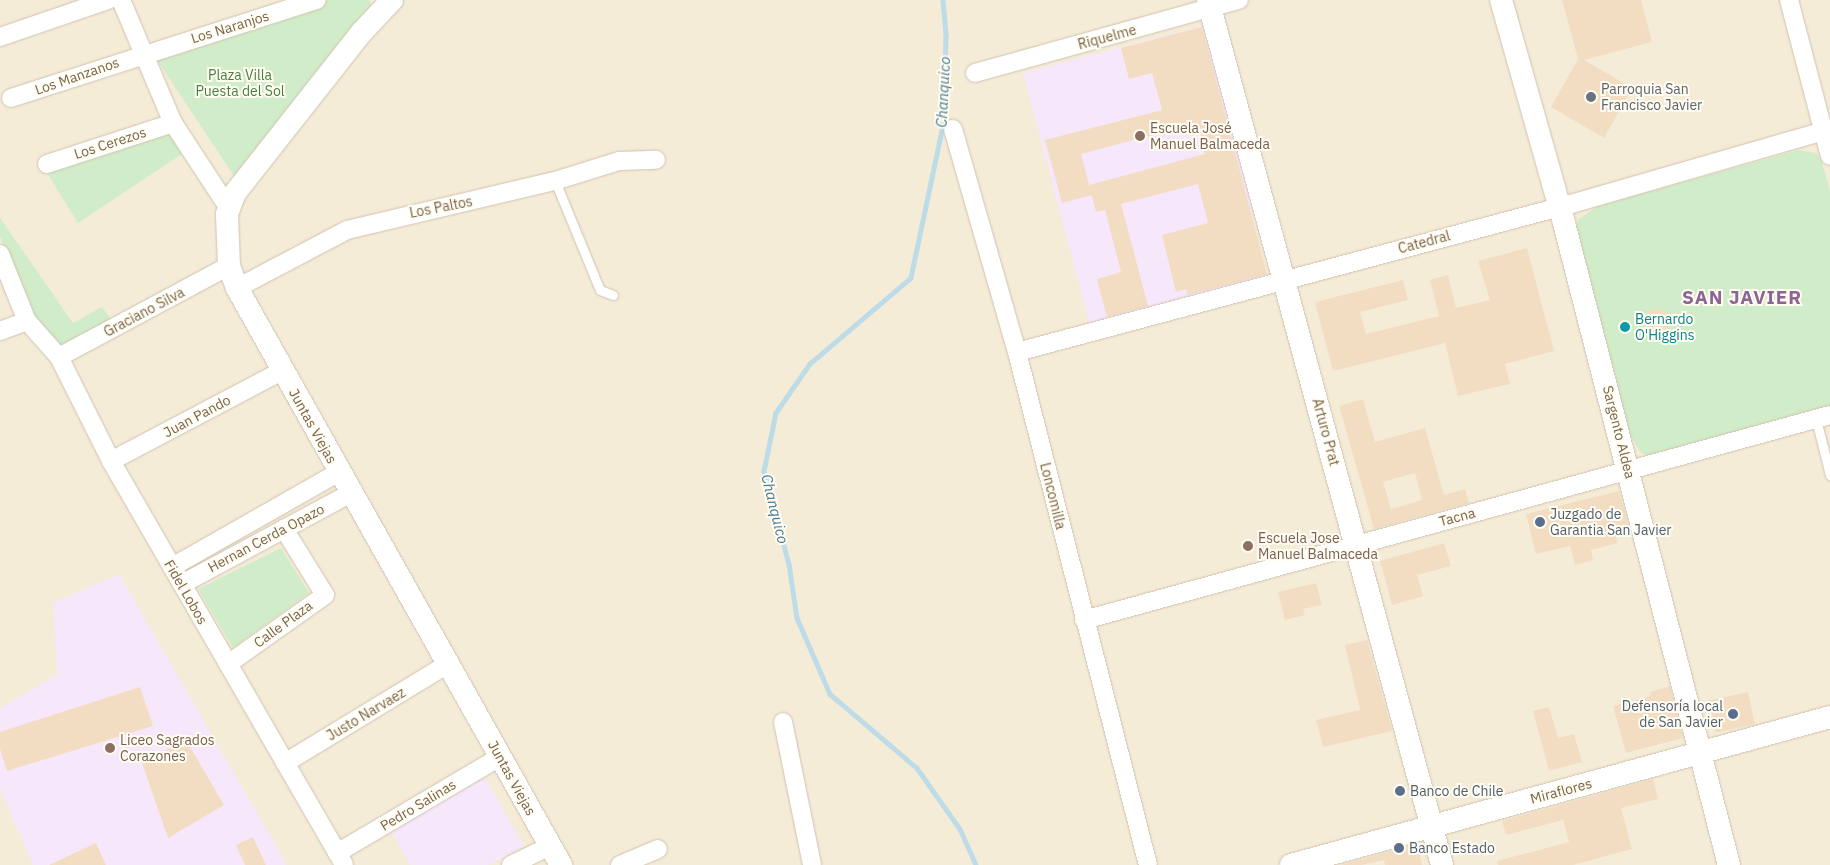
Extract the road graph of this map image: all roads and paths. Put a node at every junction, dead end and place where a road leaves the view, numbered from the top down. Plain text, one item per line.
1 (108, 0) edge
2 (121, 0) edge
3 (317, 0) edge
4 (392, 0) edge
5 (1238, 0) edge
6 (1501, 0) edge
7 (1789, 0) edge
8 (1209, 4) edge
9 (0, 37) edge
10 (142, 54) junction
11 (976, 73) dead end
12 (11, 98) dead end
13 (173, 123) junction
14 (953, 129) dead end
15 (1827, 130) edge
16 (1830, 156) edge
17 (656, 160) dead end
18 (47, 164) dead end
19 (555, 181) junction
20 (1559, 206) junction
21 (228, 207) junction
22 (0, 254) edge
23 (229, 266) junction
24 (1285, 279) junction
25 (236, 288) junction
26 (613, 295) dead end
27 (27, 321) junction
28 (0, 331) edge
29 (1017, 352) junction
30 (59, 357) junction
31 (282, 371) junction
32 (1823, 417) edge
33 (111, 461) junction
34 (1629, 470) junction
35 (339, 472) junction
36 (1830, 475) edge
37 (351, 492) junction
38 (284, 529) junction
39 (1356, 545) junction
40 (172, 567) junction
41 (182, 584) junction
42 (1084, 620) junction
43 (228, 664) junction
44 (448, 664) junction
45 (1830, 717) edge
46 (783, 722) dead end
47 (1700, 752) junction
48 (500, 757) junction
49 (285, 763) junction
50 (1431, 827) junction
51 (658, 849) dead end
52 (555, 856) edge
53 (340, 859) edge
54 (511, 865) edge
55 (620, 865) edge
56 (812, 865) edge
57 (1148, 865) edge
58 (1291, 865) edge
59 (1442, 865) edge
60 (1730, 865) edge

1 - 9 street
2 - 10 street
3 - 10 street, Los Naranjos
4 - 21 street, Juntas Viejas
5 - 8 street, Riquelme
6 - 20 street, Sargento Aldea
7 - 15 street
8 - 11 street, Riquelme
8 - 24 street, Arturo Prat
10 - 12 street, Los Manzanos
10 - 13 street
13 - 18 street, Los Cerezos
13 - 21 street
14 - 29 street, Loncomilla
15 - 16 street
15 - 20 street, Catedral
17 - 19 street, Los Paltos
19 - 25 street, Los Paltos
19 - 26 lane
20 - 24 street, Catedral
20 - 34 street, Sargento Aldea
21 - 23 street, Juntas Viejas
22 - 27 street, Fidel Lobos
23 - 25 street, Juntas Viejas
23 - 30 street, Graciano Silva
24 - 29 street, Catedral
24 - 39 street, Arturo Prat
25 - 31 street, Juntas Viejas
27 - 28 street
27 - 30 street, Fidel Lobos
29 - 42 street, Loncomilla
30 - 33 street, Fidel Lobos
31 - 33 street, Juan Pando
31 - 35 street, Juntas Viejas
32 - 34 street, Tacna
32 - 36 lane
33 - 40 street, Fidel Lobos
34 - 39 street, Tacna
34 - 47 street, Sargento Aldea
35 - 37 street, Juntas Viejas
35 - 40 street, Hernan Cerda Opazo
37 - 38 street, Hernan Cerda Opazo
37 - 44 street, Juntas Viejas
38 - 41 street, Hernan Cerda Opazo
38 - 43 street, Calle Plaza
39 - 42 street, Tacna
39 - 50 street, Arturo Prat
40 - 41 street, Fidel Lobos
41 - 43 street, Fidel Lobos
42 - 57 street, Loncomilla
43 - 49 street, Fidel Lobos
44 - 48 street, Juntas Viejas
44 - 49 street, Justo Narvaez
45 - 47 street, Miraflores
46 - 56 street
47 - 50 street, Miraflores
47 - 60 street, Sargento Aldea
48 - 52 street, Juntas Viejas
48 - 53 street, Pedro Salinas
49 - 53 street, Fidel Lobos
50 - 58 street, Miraflores
50 - 59 street, Arturo Prat
51 - 55 street
52 - 54 street

